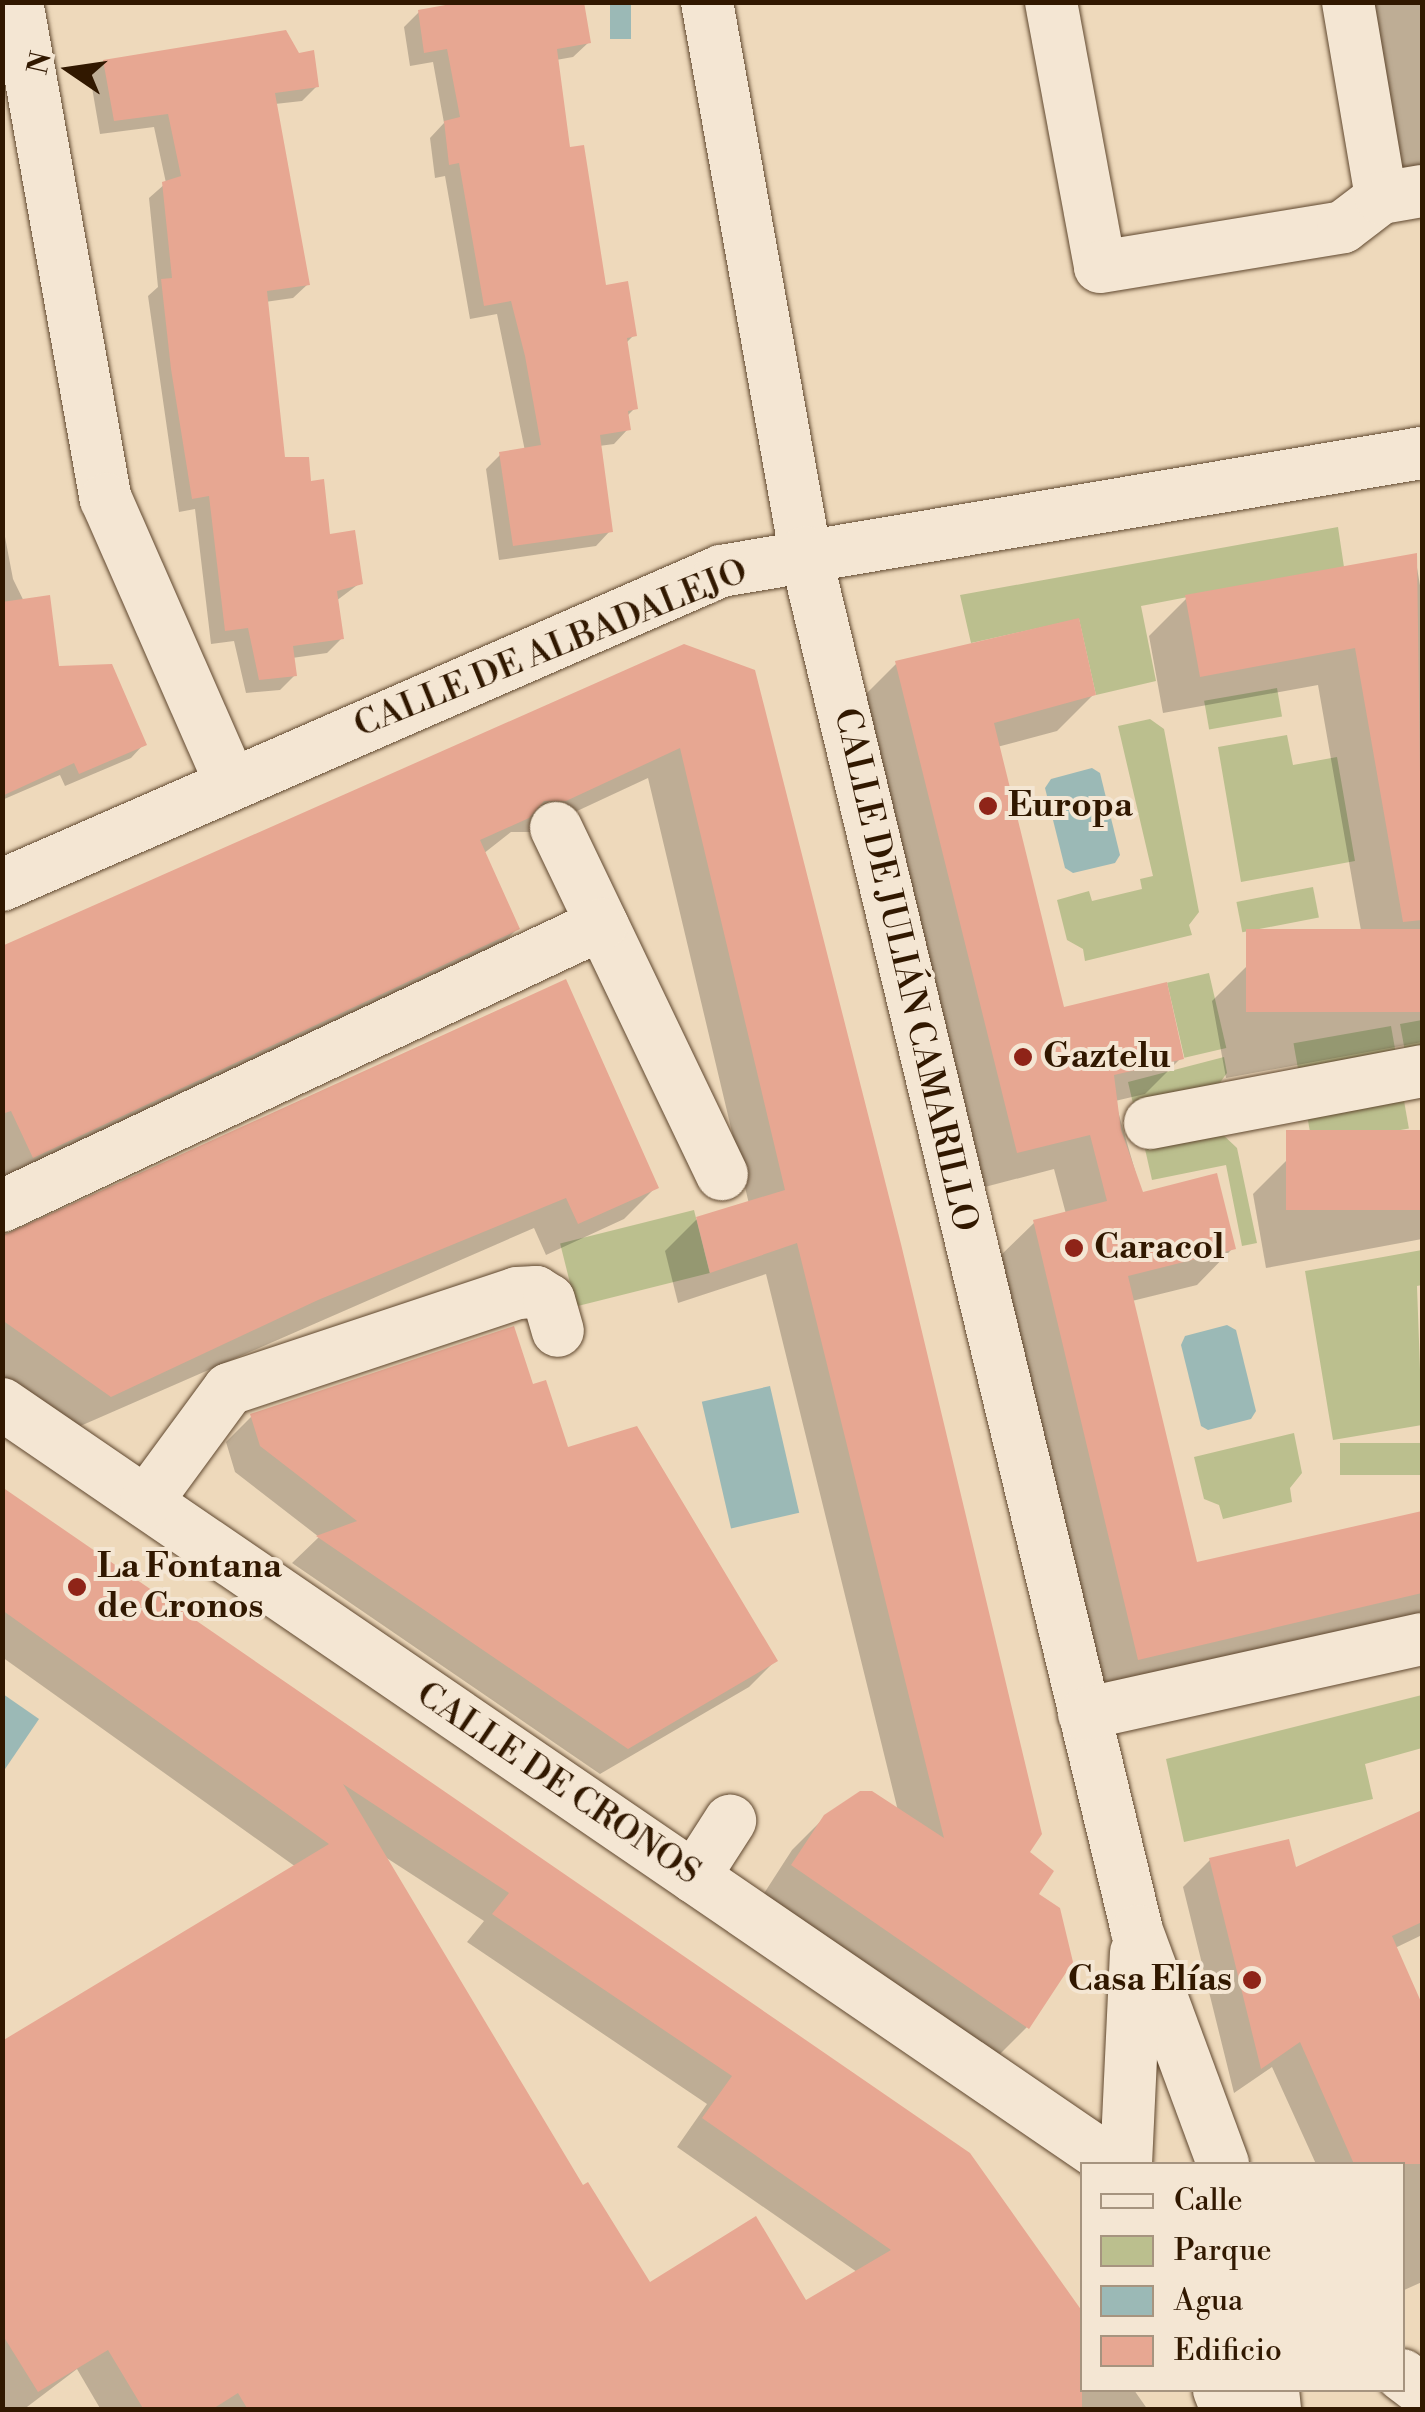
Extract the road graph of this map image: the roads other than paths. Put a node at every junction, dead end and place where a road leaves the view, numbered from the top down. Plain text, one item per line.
1 (707, 2) edge
2 (1052, 2) edge
3 (1348, 2) edge
4 (21, 6) edge
5 (1402, 195) edge
6 (1422, 452) edge
7 (805, 552) junction
8 (231, 784) junction
9 (556, 828) dead end
10 (2, 885) edge
11 (602, 924) junction
12 (1422, 1071) edge
13 (1150, 1123) dead end
14 (722, 1174) dead end
15 (2, 1206) edge
16 (558, 1332) dead end
17 (2, 1404) edge
18 (146, 1502) junction
19 (1422, 1639) edge
20 (1084, 1714) junction
21 (730, 1821) dead end
22 (694, 1877) junction
23 (1138, 1931) junction
24 (1111, 2162) edge
25 (1126, 2162) edge
26 (1222, 2162) edge

1 - 7 street, CALLE DE JULIÁN CAMARILLO
2 - 5 street
3 - 5 street
4 - 8 street
6 - 7 street, CALLE DE ALBADALEJO
7 - 8 street, CALLE DE ALBADALEJO
7 - 20 street, CALLE DE JULIÁN CAMARILLO
8 - 10 street, CALLE DE ALBADALEJO
9 - 11 street
11 - 14 street
11 - 15 street
12 - 13 street
16 - 18 street
17 - 18 street, CALLE DE CRONOS
18 - 22 street, CALLE DE CRONOS
19 - 20 street
20 - 23 street, CALLE DE JULIÁN CAMARILLO
21 - 22 street
22 - 24 street, CALLE DE CRONOS
23 - 25 street, CALLE DE JULIÁN CAMARILLO
23 - 26 street, CALLE DE JULIÁN CAMARILLO

